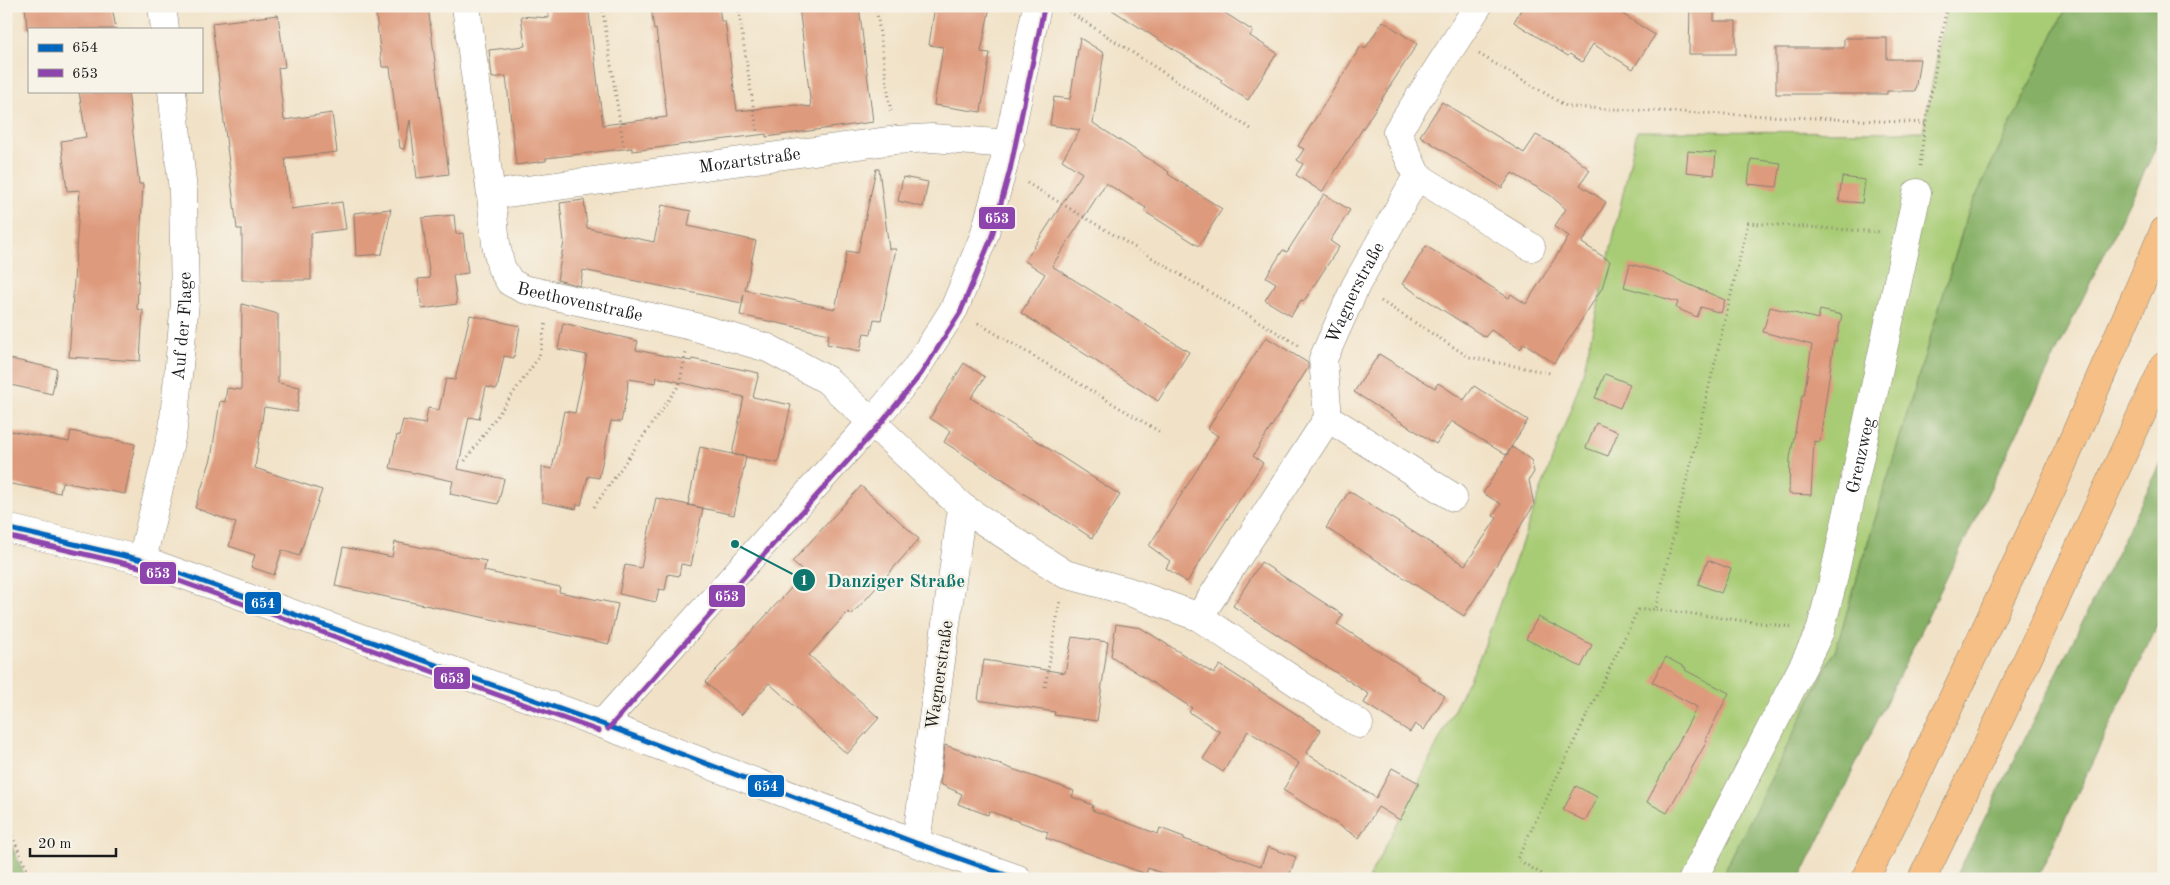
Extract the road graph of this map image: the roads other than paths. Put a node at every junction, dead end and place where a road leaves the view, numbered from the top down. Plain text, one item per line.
1 (162, 6) edge
2 (466, 6) edge
3 (1037, 6) edge
4 (1478, 6) edge
5 (165, 28) edge
6 (172, 92) edge
7 (1006, 156) junction
8 (1417, 176) junction
9 (1917, 193) road end
10 (491, 195) junction
11 (2164, 231) edge
12 (1530, 247) dead end
13 (2164, 366) edge
14 (1328, 418) junction
15 (872, 422) junction
16 (1453, 497) dead end
17 (962, 507) junction
18 (6, 528) edge
19 (142, 560) junction
20 (1199, 617) junction
21 (602, 724) junction
22 (1359, 724) dead end
23 (916, 843) junction
24 (1018, 879) edge
25 (1693, 879) edge
26 (1865, 879) edge
27 (1922, 879) edge

1 - 5 street
2 - 10 street, Beethovenstraße
3 - 7 street
4 - 8 street
6 - 19 street, Auf der Flage
7 - 10 street, Mozartstraße
7 - 15 street
8 - 12 street
8 - 14 street, Wagnerstraße
9 - 25 street, Grenzweg
10 - 15 street, Beethovenstraße
11 - 26 highway
13 - 27 highway
14 - 16 street
14 - 20 street
15 - 17 street
15 - 21 street
17 - 20 street
17 - 23 street, Wagnerstraße
18 - 19 street
19 - 21 street
20 - 22 street
21 - 23 street
23 - 24 street

